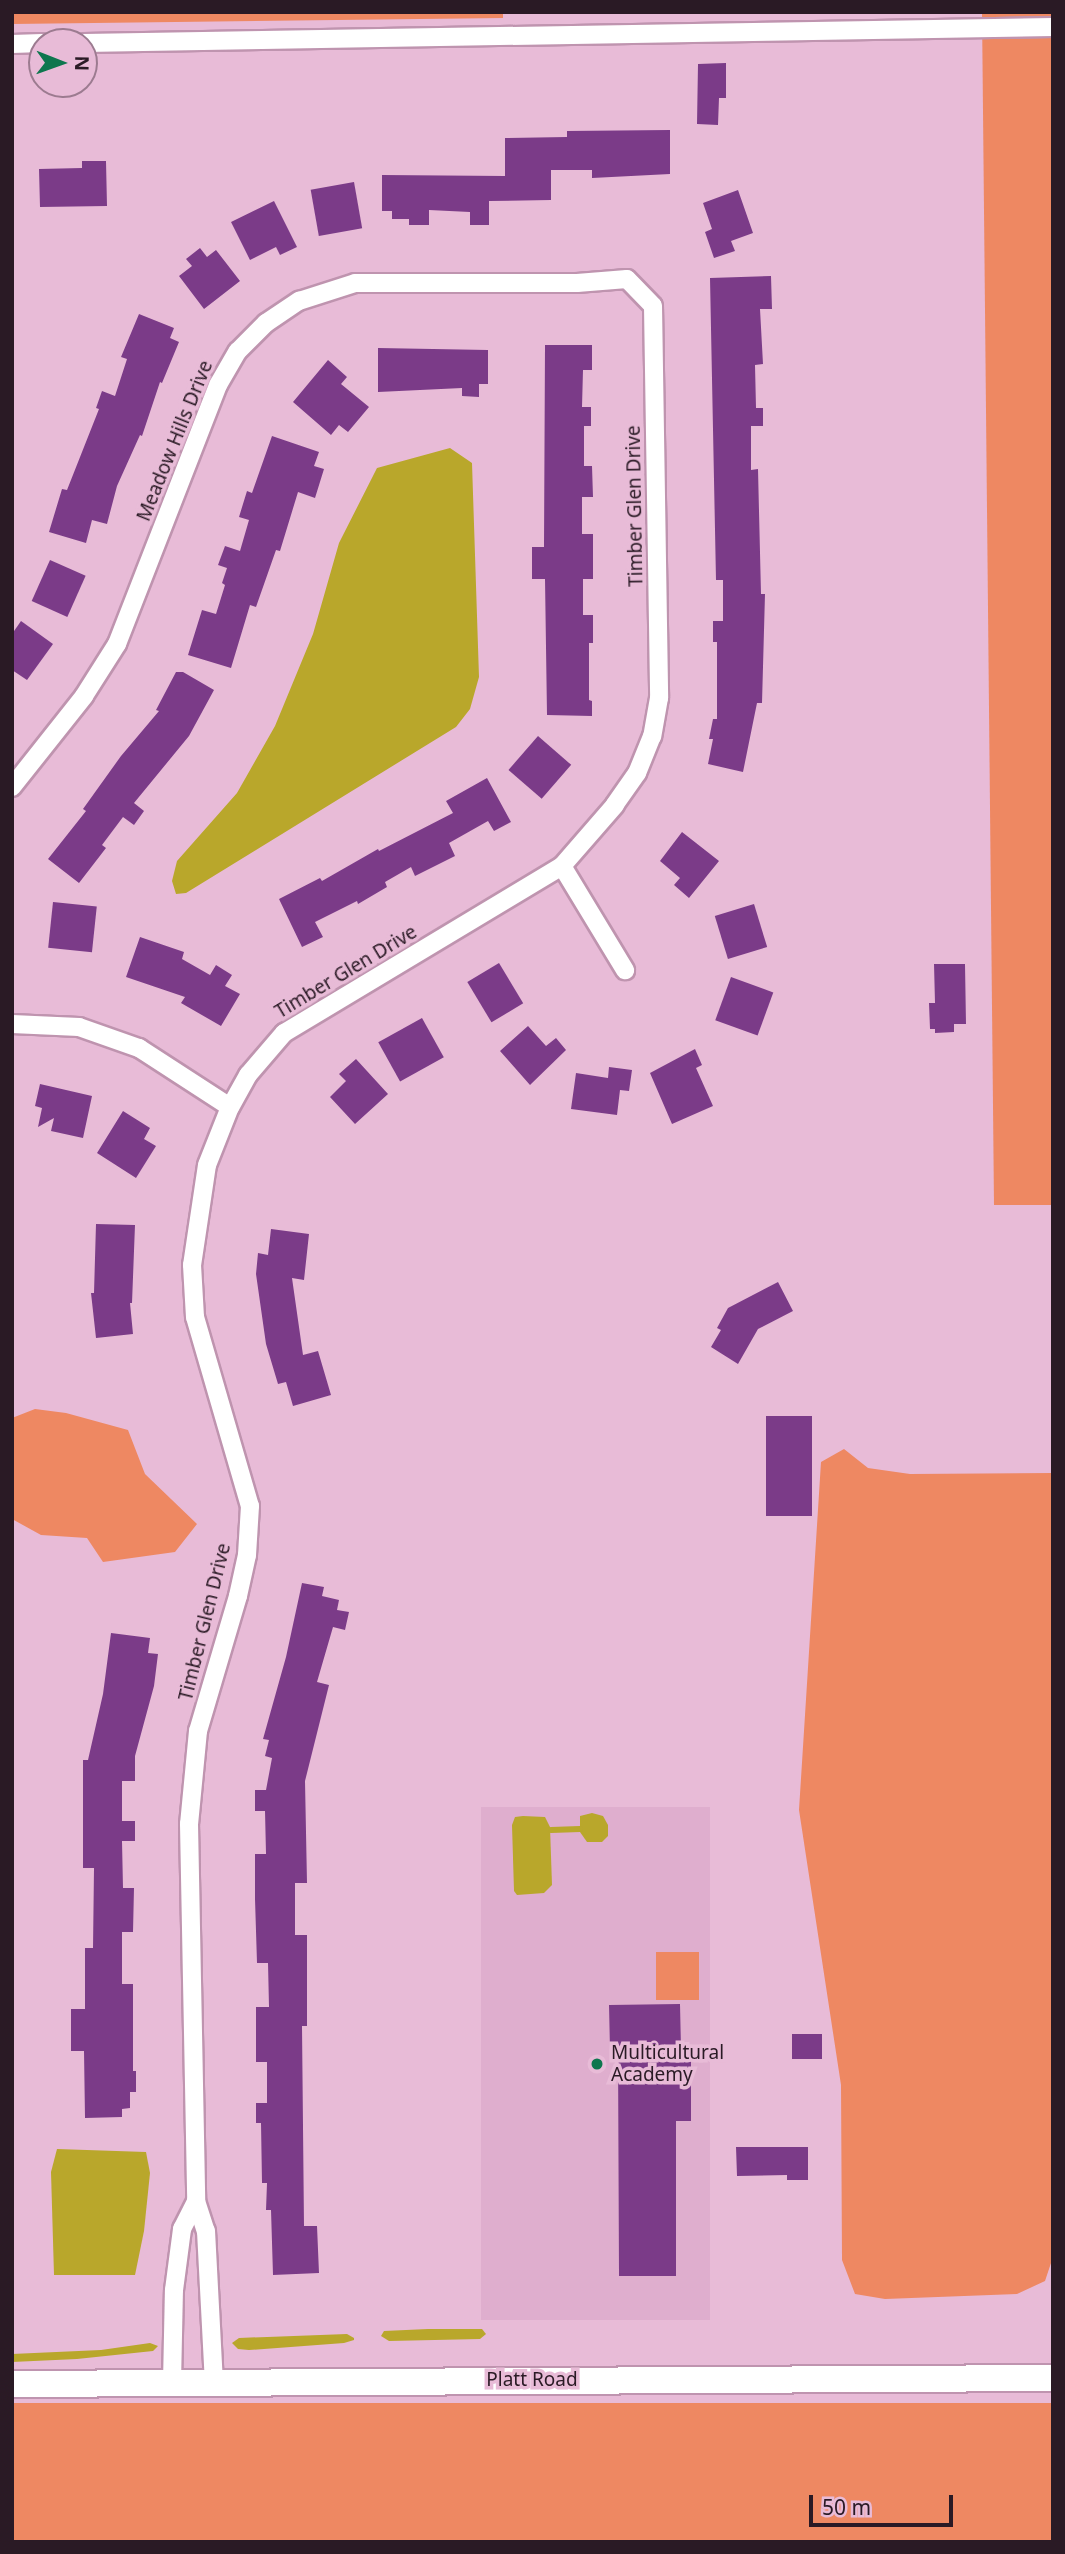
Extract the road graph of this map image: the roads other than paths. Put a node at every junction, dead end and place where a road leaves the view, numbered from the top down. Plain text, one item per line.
1 (1053, 27) edge
2 (98, 43) edge
3 (653, 306) joint
4 (12, 788) edge
5 (562, 866) junction
6 (625, 970) dead end
7 (12, 1024) edge
8 (230, 1107) junction
9 (196, 2201) junction
10 (1053, 2378) edge
11 (172, 2383) junction
12 (214, 2383) junction
13 (12, 2384) edge

1 - 2 street
3 - 4 street, Meadow Hills Drive
3 - 5 street, Timber Glen Drive
5 - 6 street
5 - 8 street, Timber Glen Drive
7 - 8 street
8 - 9 street, Timber Glen Drive
9 - 11 street, Timber Glen Drive
9 - 12 street, Timber Glen Drive
10 - 12 main road, Platt Road
11 - 12 main road, Platt Road
11 - 13 main road, Platt Road

